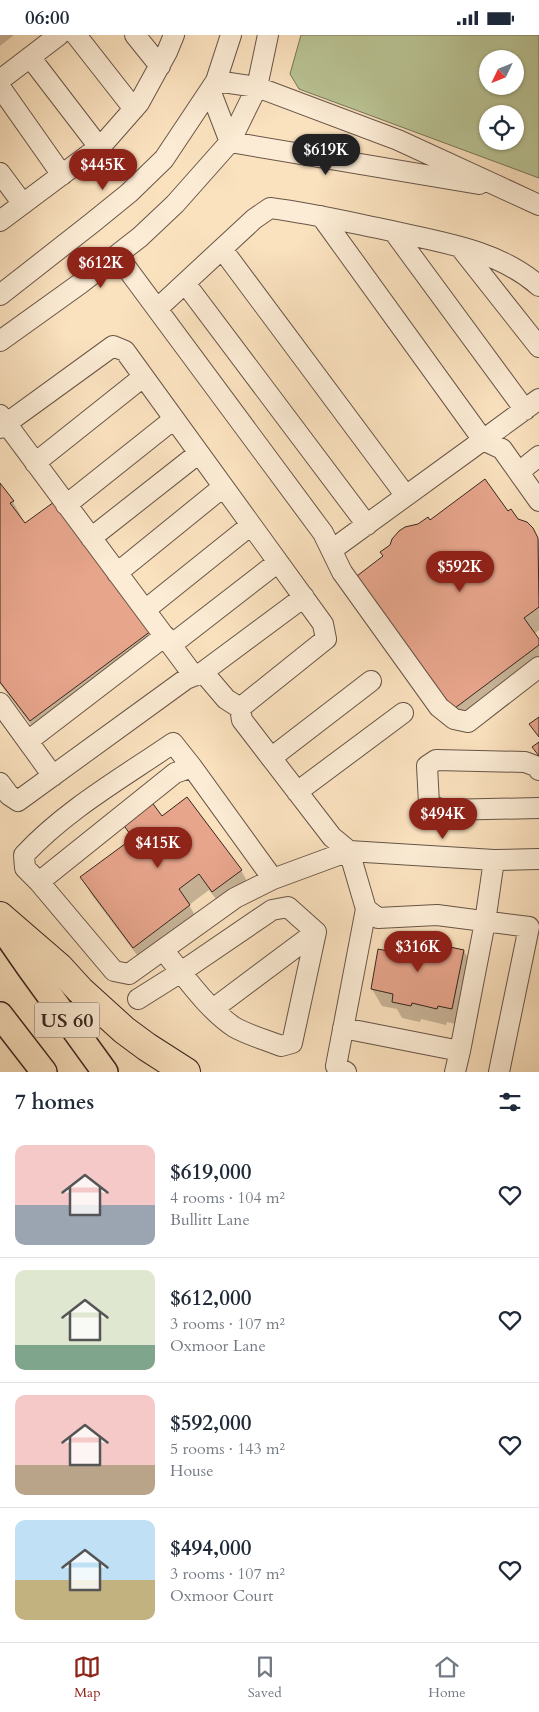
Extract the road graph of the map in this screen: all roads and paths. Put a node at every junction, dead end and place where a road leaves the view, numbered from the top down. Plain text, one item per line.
1 (59, 35) edge
2 (76, 35) edge
3 (135, 35) edge
4 (174, 35) edge
5 (231, 35) edge
6 (268, 35) edge
7 (30, 57) junction
8 (160, 65) junction
9 (2, 76) edge
10 (213, 86) junction
11 (257, 87) junction
12 (134, 109) junction
13 (230, 142) junction
14 (99, 147) junction
15 (0, 173) edge
16 (62, 175) junction
17 (501, 188) junction
18 (23, 204) junction
19 (539, 205) edge
20 (321, 216) junction
21 (0, 221) edge
22 (394, 232) junction
23 (460, 247) junction
24 (222, 249) junction
25 (117, 255) junction
26 (185, 283) junction
27 (539, 286) edge
28 (0, 295) edge
29 (157, 309) junction
30 (0, 341) edge
31 (539, 347) edge
32 (143, 377) junction
33 (532, 405) edge
34 (174, 419) junction
35 (2, 422) edge
36 (483, 440) junction
37 (199, 453) junction
38 (539, 456) edge
39 (35, 463) junction
40 (519, 472) junction
41 (223, 487) junction
42 (406, 496) junction
43 (539, 501) edge
44 (66, 505) junction
45 (251, 525) junction
46 (367, 525) junction
47 (91, 538) junction
48 (333, 549) junction
49 (278, 562) junction
50 (117, 573) junction
51 (304, 597) junction
52 (145, 610) junction
53 (168, 641) junction
54 (539, 667) edge
55 (198, 674) junction
56 (371, 681) dead end
57 (0, 703) edge
58 (240, 707) junction
59 (403, 713) dead end
60 (28, 741) junction
61 (271, 758) junction
62 (192, 767) junction
63 (539, 770) edge
64 (53, 776) junction
65 (0, 783) edge
66 (297, 792) junction
67 (539, 807) edge
68 (350, 851) junction
69 (539, 859) edge
70 (494, 861) junction
71 (273, 879) junction
72 (39, 882) junction
73 (366, 909) junction
74 (0, 916) edge
75 (485, 922) junction
76 (0, 925) edge
77 (316, 932) junction
78 (0, 941) edge
79 (163, 950) junction
80 (29, 967) junction
81 (181, 972) junction
82 (138, 999) dead end
83 (213, 1009) junction
84 (0, 1015) edge
85 (343, 1028) junction
86 (460, 1051) junction
87 (44, 1072) edge
88 (105, 1072) edge
89 (186, 1072) edge
90 (346, 1072) edge
91 (454, 1072) edge
92 (499, 1072) edge

1 - 7 street
2 - 12 street
3 - 8 street
4 - 8 street
5 - 10 street
6 - 11 street
7 - 9 street
7 - 14 street
8 - 12 street
9 - 16 street
10 - 11 street
10 - 13 street
10 - 28 street
11 - 13 street
11 - 17 street
12 - 14 street
13 - 17 street
13 - 25 street
14 - 16 street
15 - 18 street
16 - 18 street
17 - 19 street
18 - 21 street
20 - 22 street
20 - 24 street
20 - 36 street
22 - 23 street
22 - 33 street
23 - 27 street
23 - 31 street
24 - 26 street
24 - 42 street
25 - 29 street
25 - 30 street
26 - 29 street
26 - 46 street
29 - 48 street
32 - 34 street
32 - 35 street
32 - 39 street
33 - 36 street
34 - 37 street
34 - 44 street
35 - 39 street
36 - 40 street
36 - 42 street
37 - 41 street
37 - 47 street
38 - 40 street
39 - 44 street
40 - 43 street
41 - 45 street
41 - 50 street
42 - 46 street
44 - 47 street
45 - 49 street
45 - 52 street
46 - 48 street
47 - 50 street
48 - 54 street
49 - 51 street
49 - 53 street
50 - 52 street
51 - 55 street
51 - 58 street
52 - 53 street
53 - 55 street
53 - 60 street
55 - 58 street
55 - 64 street
56 - 61 street
57 - 60 street
58 - 61 street
59 - 66 street
60 - 64 street
61 - 66 street
62 - 71 street
62 - 72 street
62 - 72 street
63 - 67 street
64 - 65 street
66 - 68 street
68 - 70 street
68 - 71 street
68 - 73 street
69 - 70 street
70 - 75 street
71 - 79 street
72 - 79 street
73 - 75 street
73 - 85 street
74 - 89 highway
75 - 86 street
75 - 92 street
76 - 80 main road, US 60
77 - 81 street
77 - 83 street
77 - 83 street
78 - 80 main road
79 - 81 street
80 - 88 main road, US 60
81 - 82 street
81 - 83 street
84 - 87 main road, US 60
85 - 86 street
85 - 90 street
86 - 91 street

